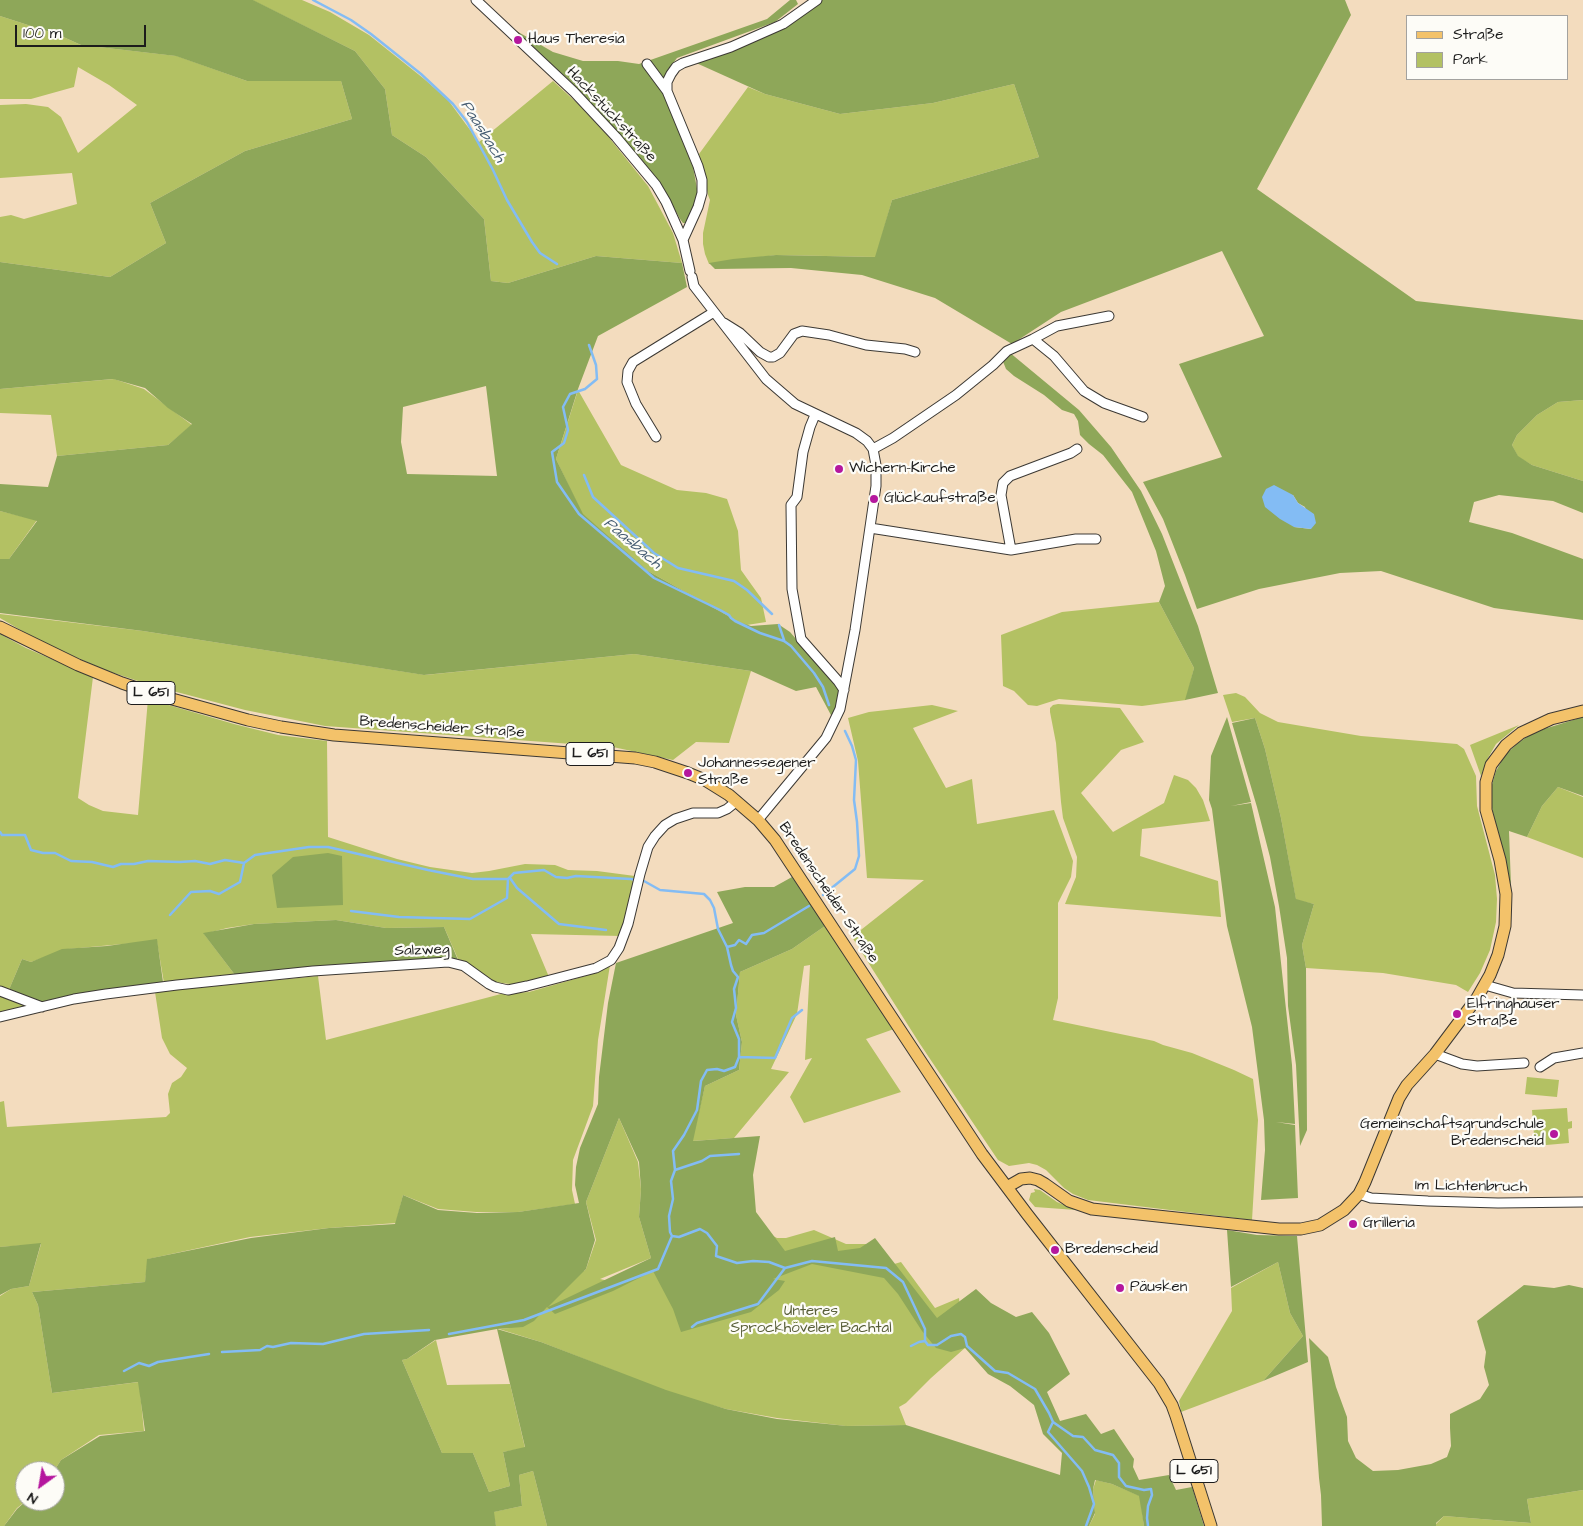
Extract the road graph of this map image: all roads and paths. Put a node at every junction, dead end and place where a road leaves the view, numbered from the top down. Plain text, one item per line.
1 (476, 0) edge
2 (817, 0) edge
3 (647, 64) dead end
4 (667, 91) junction
5 (683, 240) junction
6 (714, 312) junction
7 (1109, 316) dead end
8 (720, 320) junction
9 (1033, 339) junction
10 (914, 352) dead end
11 (815, 414) junction
12 (1143, 417) dead end
13 (656, 437) dead end
14 (1077, 449) dead end
15 (873, 450) junction
16 (870, 528) junction
17 (1096, 539) dead end
18 (1011, 550) junction
19 (0, 627) edge
20 (844, 690) junction
21 (1583, 710) edge
22 (737, 801) junction
23 (758, 820) junction
24 (1485, 985) junction
25 (0, 991) edge
26 (1583, 993) edge
27 (42, 1007) junction
28 (0, 1017) edge
29 (1583, 1053) edge
30 (1435, 1054) junction
31 (1524, 1063) dead end
32 (1540, 1067) dead end
33 (1007, 1187) junction
34 (1358, 1194) junction
35 (1583, 1202) edge
36 (1211, 1526) edge

1 - 5 street, Hackstückstraße
2 - 4 street
3 - 4 street
4 - 5 street
5 - 6 street, Hackstückstraße
6 - 8 street, Hackstückstraße
6 - 13 street
7 - 9 street
8 - 10 street
8 - 11 street, Hackstückstraße
9 - 12 street
9 - 15 street
11 - 15 street, Hackstückstraße
11 - 20 street
14 - 18 street
15 - 16 street
16 - 18 street
16 - 20 street
17 - 18 street
19 - 22 main road, Bredenscheider Straße / L 651
20 - 23 street
21 - 24 main road
22 - 23 main road, Bredenscheider Straße / L 651
22 - 27 street, Salzweg
23 - 33 main road, Bredenscheider Straße / L 651
24 - 26 street
24 - 30 main road
25 - 27 street
27 - 28 street, Salzweg
29 - 32 street
30 - 31 street
30 - 34 main road
33 - 34 main road
33 - 36 main road, Bredenscheider Straße / L 651
34 - 35 street, Im Lichtenbruch

